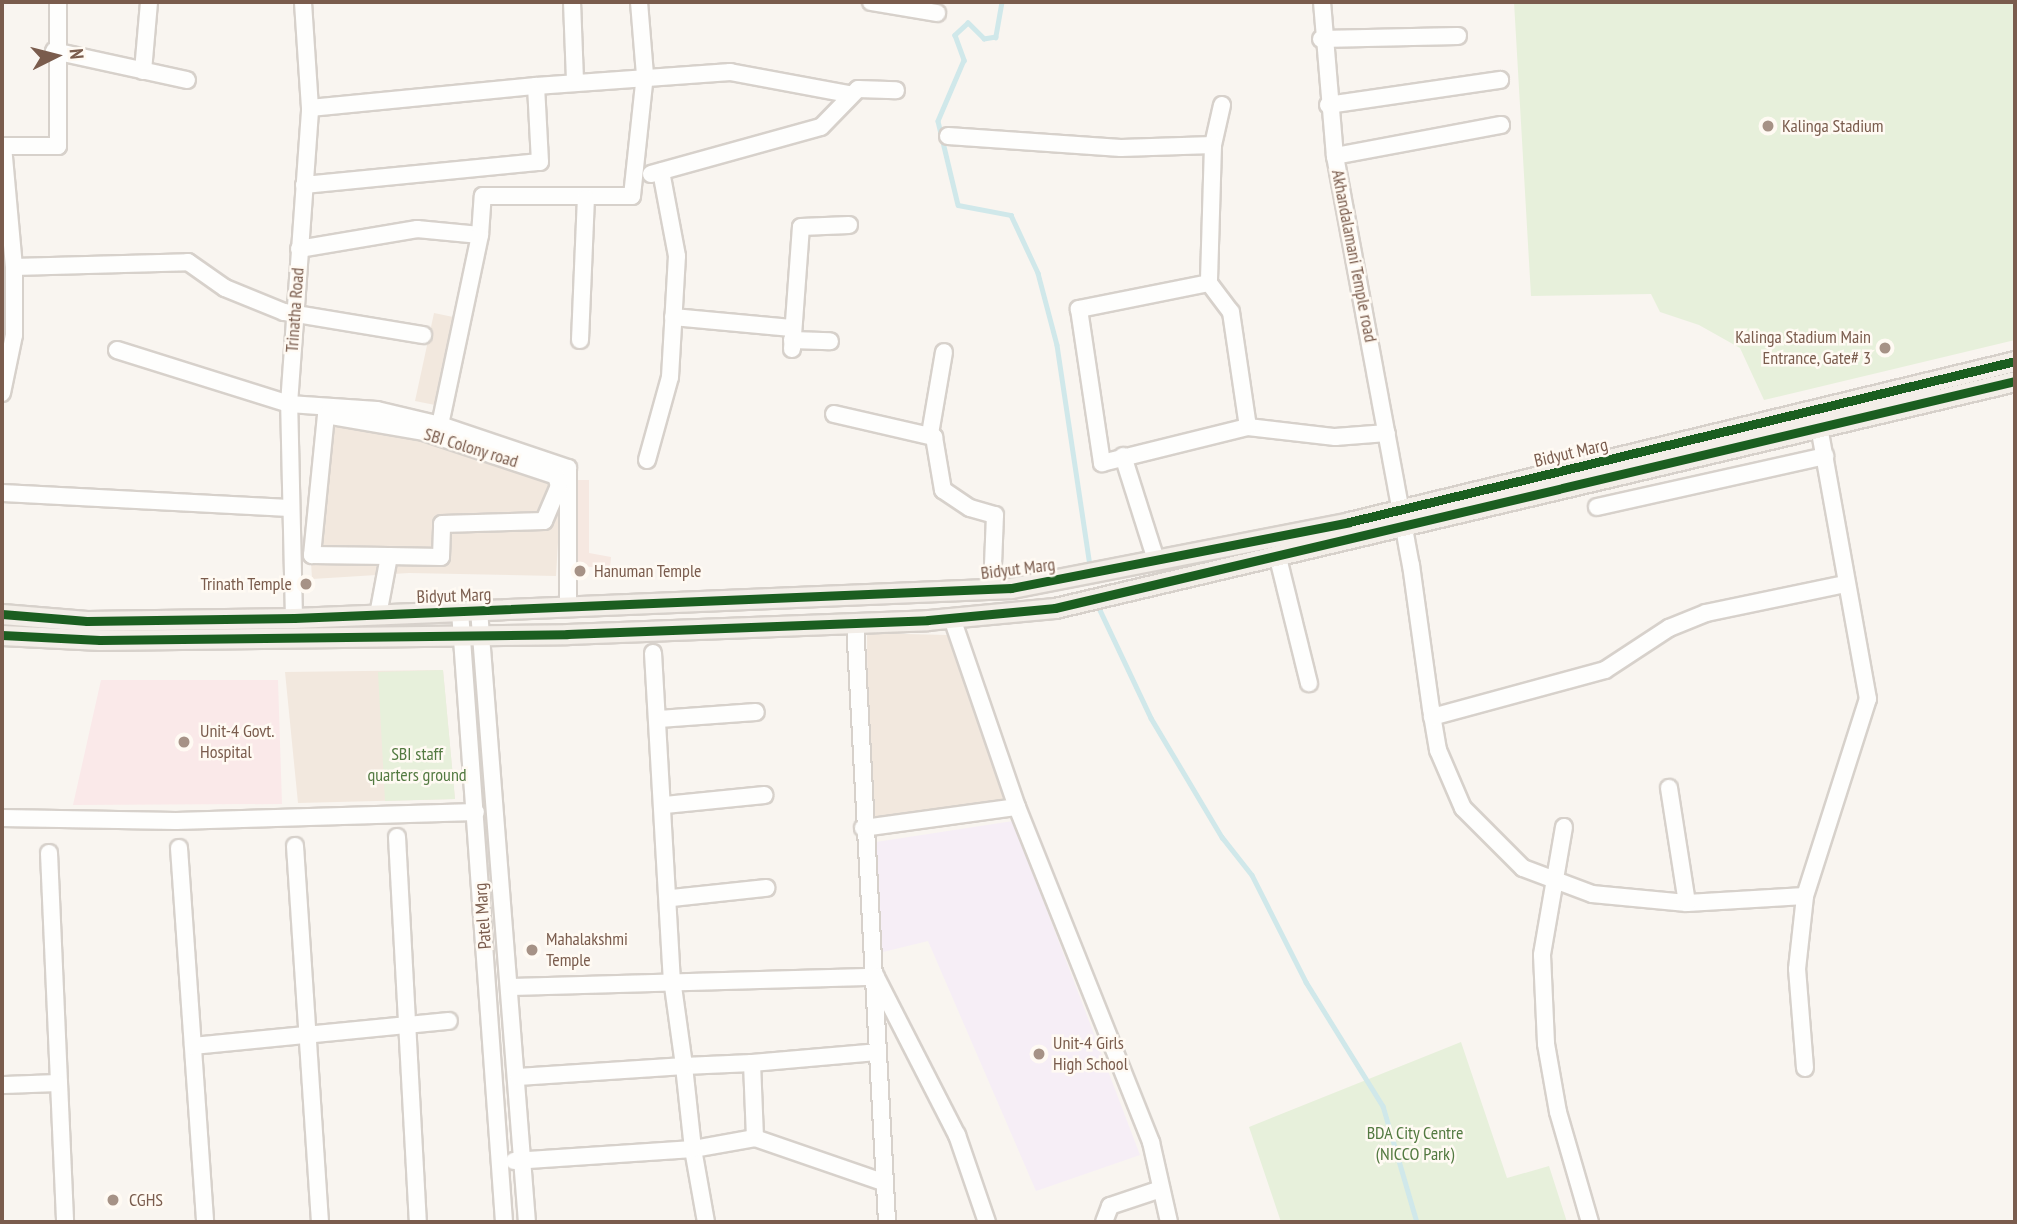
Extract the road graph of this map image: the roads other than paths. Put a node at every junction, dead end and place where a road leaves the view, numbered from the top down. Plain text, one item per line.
1 (58, 2) edge
2 (149, 2) edge
3 (303, 2) edge
4 (572, 2) edge
5 (639, 2) edge
6 (871, 2) edge
7 (1322, 2) edge
8 (894, 4) edge
9 (937, 13) dead end
10 (1458, 36) dead end
11 (1321, 39) junction
12 (54, 51) junction
13 (143, 71) junction
14 (645, 75) junction
15 (187, 80) dead end
16 (1500, 80) dead end
17 (575, 81) junction
18 (536, 86) junction
19 (896, 89) dead end
20 (849, 94) junction
21 (1328, 105) junction
22 (1222, 106) dead end
23 (310, 108) junction
24 (1501, 125) dead end
25 (948, 136) dead end
26 (1213, 145) junction
27 (1335, 156) junction
28 (661, 172) junction
29 (638, 174) junction
30 (304, 185) junction
31 (586, 198) junction
32 (849, 225) dead end
33 (480, 235) junction
34 (299, 249) junction
35 (14, 267) junction
36 (1209, 283) junction
37 (295, 314) junction
38 (673, 317) junction
39 (423, 335) dead end
40 (792, 339) junction
41 (580, 340) dead end
42 (830, 341) dead end
43 (117, 350) dead end
44 (944, 352) dead end
45 (2015, 361) edge
46 (2015, 381) edge
47 (2, 393) edge
48 (289, 404) junction
49 (834, 414) dead end
50 (440, 425) junction
51 (1248, 427) junction
52 (1819, 428) junction
53 (1387, 433) junction
54 (930, 434) junction
55 (1123, 456) junction
56 (1825, 456) junction
57 (647, 460) dead end
58 (2, 493) edge
59 (291, 508) junction
60 (1597, 508) dead end
61 (1403, 519) junction
62 (389, 556) junction
63 (1278, 558) junction
64 (1156, 560) junction
65 (1845, 584) junction
66 (992, 589) junction
67 (568, 607) junction
68 (469, 610) junction
69 (2, 614) edge
70 (378, 615) junction
71 (294, 618) junction
72 (952, 618) junction
73 (855, 623) junction
74 (471, 633) junction
75 (2, 635) edge
76 (653, 653) dead end
77 (1309, 683) dead end
78 (756, 712) dead end
79 (1432, 717) junction
80 (659, 719) junction
81 (1669, 788) dead end
82 (765, 794) dead end
83 (665, 805) junction
84 (1017, 807) junction
85 (476, 813) junction
86 (2, 818) edge
87 (1564, 827) dead end
88 (863, 828) junction
89 (397, 837) dead end
90 (295, 846) dead end
91 (179, 848) dead end
92 (49, 853) dead end
93 (1550, 882) junction
94 (766, 888) dead end
95 (1805, 896) junction
96 (672, 898) junction
97 (1687, 903) junction
98 (876, 977) junction
99 (672, 979) junction
100 (511, 987) junction
101 (449, 1021) dead end
102 (410, 1023) junction
103 (312, 1037) junction
104 (193, 1046) junction
105 (877, 1052) junction
106 (752, 1063) junction
107 (684, 1066) junction
108 (1805, 1069) dead end
109 (518, 1077) junction
110 (56, 1083) junction
111 (2, 1085) edge
112 (755, 1138) junction
113 (693, 1149) junction
114 (522, 1161) junction
115 (501, 1162) junction
116 (883, 1182) junction
117 (1161, 1189) junction
118 (65, 1222) edge
119 (205, 1222) edge
120 (320, 1222) edge
121 (418, 1222) edge
122 (504, 1222) edge
123 (527, 1222) edge
124 (706, 1222) edge
125 (887, 1222) edge
126 (987, 1222) edge
127 (1104, 1222) edge
128 (1169, 1222) edge
129 (1590, 1222) edge

1 - 12 street
2 - 13 street
3 - 23 street, Trinatha Road
4 - 17 street
5 - 14 street
6 - 8 street
7 - 11 street, Akhandalamani Temple road
8 - 9 street
10 - 11 street
11 - 21 street, Akhandalamani Temple road
12 - 13 street
12 - 35 street
13 - 15 street
14 - 17 street
14 - 20 street
14 - 29 street
16 - 21 street
17 - 18 street
18 - 23 street
18 - 30 street
19 - 20 street
20 - 28 street
21 - 27 street, Akhandalamani Temple road
22 - 26 street
23 - 30 street, Trinatha Road
24 - 27 street
25 - 26 street
26 - 36 street
27 - 53 street, Akhandalamani Temple road
28 - 29 street
28 - 38 street
29 - 31 street
30 - 34 street, Trinatha Road
31 - 33 street
31 - 41 street
32 - 40 street
33 - 34 street
33 - 50 street
34 - 37 street, Trinatha Road
35 - 37 street
35 - 47 street
36 - 51 street
36 - 55 street
37 - 39 street
37 - 48 street, Trinatha Road
38 - 40 street
38 - 57 street
40 - 42 street
43 - 48 street
44 - 54 street
45 - 61 main road, Bidyut Marg
46 - 52 main road, Bidyut Marg
48 - 50 street
48 - 59 street, Trinatha Road
49 - 54 street
50 - 67 street
51 - 53 street
51 - 55 street
52 - 56 street
52 - 61 main road, Bidyut Marg
53 - 61 street, Akhandalamani Temple road
54 - 66 street
55 - 64 street
56 - 60 street
56 - 65 street
58 - 59 street
59 - 71 street, Trinatha Road
61 - 63 main road, Bidyut Marg
61 - 64 main road, Bidyut Marg
61 - 79 street, Akhandalamani Temple road
62 - 62 street, SBI Colony road
62 - 70 street
63 - 72 main road, Bidyut Marg
63 - 77 street
64 - 66 main road, Bidyut Marg
65 - 79 street
65 - 95 street
66 - 67 main road, Bidyut Marg
67 - 68 main road, Bidyut Marg
68 - 70 main road, Bidyut Marg
68 - 74 street, Patel Marg
69 - 71 main road, Bidyut Marg
70 - 71 main road, Bidyut Marg
72 - 73 main road, Bidyut Marg
72 - 84 street
73 - 74 main road, Bidyut Marg
73 - 88 street
74 - 75 main road, Bidyut Marg
74 - 85 street, Patel Marg
74 - 100 street, Patel Marg
76 - 80 street
78 - 80 street
79 - 93 street, Akhandalamani Temple road
80 - 83 street
81 - 97 street
82 - 83 street
83 - 96 street
84 - 88 street
84 - 117 street
85 - 86 street
85 - 115 street, Patel Marg
87 - 93 street
88 - 98 street
89 - 102 street
90 - 103 street
91 - 104 street
92 - 110 street
93 - 97 street, Akhandalamani Temple road
93 - 129 street
94 - 96 street
95 - 97 street, Akhandalamani Temple road
95 - 108 street
96 - 99 street
98 - 99 street
98 - 105 street
98 - 126 street
99 - 100 street
99 - 107 street
100 - 109 street, Patel Marg
101 - 102 street
102 - 103 street
102 - 121 street
103 - 104 street
103 - 120 street
104 - 119 street
105 - 106 street
105 - 116 street
106 - 107 street
106 - 112 street
107 - 109 street
107 - 113 street
109 - 114 street, Patel Marg
110 - 111 street
110 - 118 street
112 - 113 street
112 - 116 street
113 - 114 street
113 - 124 street
114 - 115 street
114 - 123 street, Patel Marg
115 - 122 street, Patel Marg
116 - 125 street
117 - 127 street
117 - 128 street

